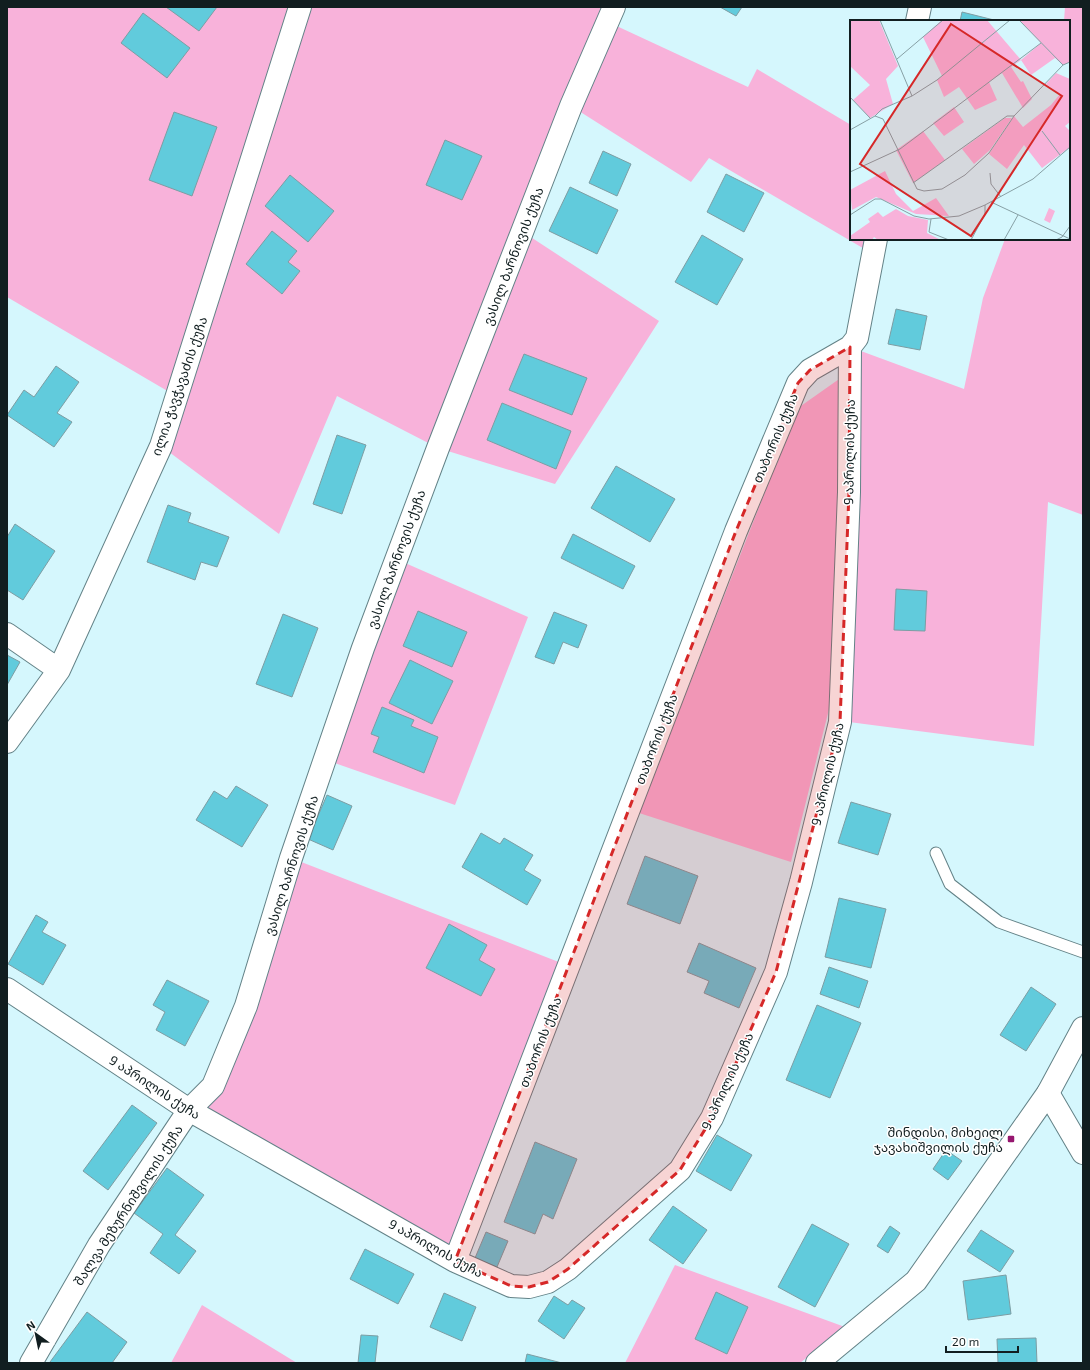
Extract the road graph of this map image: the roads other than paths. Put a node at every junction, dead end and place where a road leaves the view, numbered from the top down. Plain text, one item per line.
1 (300, 7) edge
2 (614, 7) edge
3 (920, 7) edge
4 (917, 20) edge
5 (876, 240) edge
6 (850, 347) junction
7 (7, 634) edge
8 (59, 670) junction
9 (7, 742) edge
10 (936, 853) dead end
11 (1083, 952) edge
12 (7, 989) edge
13 (1080, 1040) edge
14 (1048, 1093) junction
15 (190, 1110) junction
16 (1083, 1153) edge
17 (455, 1262) junction
18 (31, 1363) edge
19 (817, 1363) edge

1 - 8 street, ილია ჭავჭავაძის ქუჩა
2 - 15 street, ვასილ ბარნოვის ქუჩა
3 - 4 street
5 - 6 street
6 - 17 street, თაბორის ქუჩა
6 - 17 street, 9 აპრილის ქუჩა
7 - 8 street
8 - 9 street, ილია ჭავჭავაძის ქუჩა
10 - 11 lane
12 - 15 street, 9 აპრილის ქუჩა
13 - 14 street
14 - 16 street
14 - 19 street
15 - 17 street, 9 აპრილის ქუჩა
15 - 18 street, შალვა მეზურნიშვილის ქუჩა

